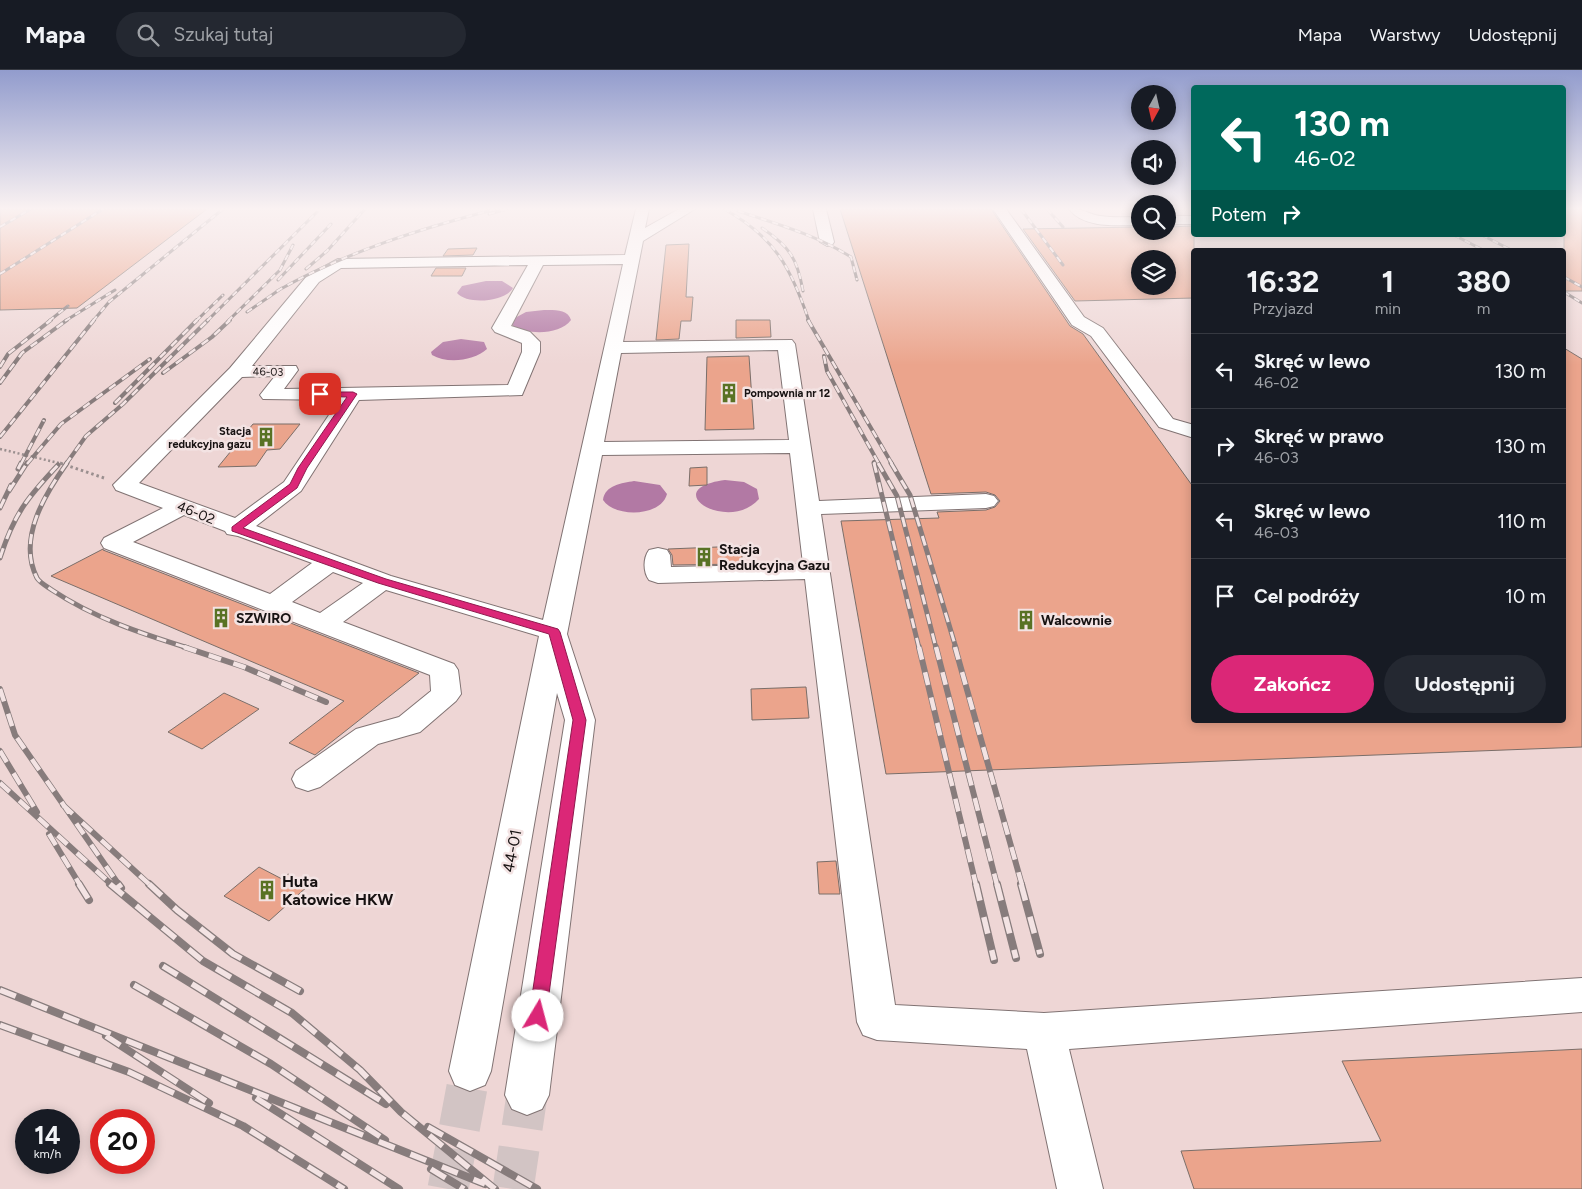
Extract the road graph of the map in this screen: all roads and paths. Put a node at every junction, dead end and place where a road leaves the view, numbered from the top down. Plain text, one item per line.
1 (533, 261) edge
2 (538, 261) edge
3 (631, 261) edge
4 (1036, 261) edge
5 (613, 348) junction
6 (237, 372) junction
7 (353, 394) junction
8 (1191, 431) edge
9 (800, 446) junction
10 (0, 449) edge
11 (592, 449) junction
12 (124, 485) junction
13 (986, 501) dead end
14 (182, 507) junction
15 (808, 508) junction
16 (236, 529) junction
17 (658, 555) dead end
18 (330, 562) junction
19 (816, 571) junction
20 (382, 581) junction
21 (273, 604) junction
22 (324, 623) junction
23 (554, 632) junction
24 (308, 779) dead end
25 (1582, 995) edge
26 (1044, 1032) junction
27 (470, 1071) tunnel mouth
28 (527, 1095) tunnel mouth
29 (1080, 1189) edge

1 - 6 lane
2 - 7 lane
3 - 5 lane, 44-01
4 - 8 lane
5 - 9 lane
5 - 11 lane, 44-01
6 - 7 lane, 46-03
6 - 12 lane, 46-03
7 - 16 lane
9 - 11 lane
9 - 15 lane
10 - 12 path
11 - 23 lane, 44-01
12 - 14 lane, 46-02
13 - 15 lane
14 - 16 lane, 46-02
14 - 21 lane
15 - 19 lane
16 - 18 lane, 46-02
17 - 19 lane
18 - 20 lane, 46-02
18 - 21 lane
19 - 26 lane
20 - 22 lane
20 - 23 lane, 46-02
21 - 22 lane
22 - 24 lane
23 - 27 lane, 44-01
23 - 28 lane
25 - 26 lane
26 - 29 lane

